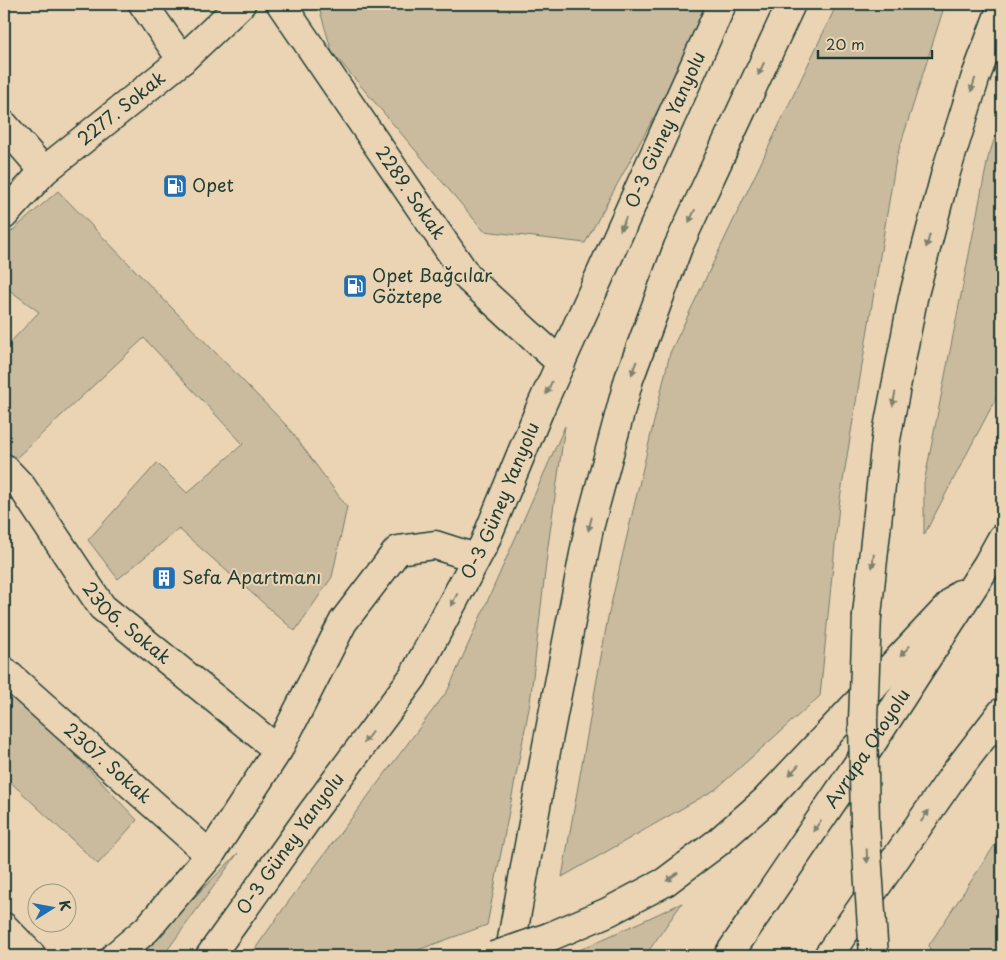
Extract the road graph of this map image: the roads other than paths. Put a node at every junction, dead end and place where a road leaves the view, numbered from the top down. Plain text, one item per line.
1 (143, 4) edge
2 (241, 4) edge
3 (282, 4) edge
4 (722, 4) edge
5 (791, 4) edge
6 (1002, 6) edge
7 (182, 60) junction
8 (4, 125) edge
9 (44, 172) junction
10 (4, 215) edge
11 (561, 363) junction
12 (4, 468) edge
13 (1002, 538) edge
14 (476, 558) junction
15 (987, 565) junction
16 (4, 671) edge
17 (1002, 712) edge
18 (278, 750) junction
19 (210, 855) junction
20 (4, 927) edge
21 (32, 956) edge
22 (115, 956) edge
23 (210, 956) edge
24 (494, 956) edge
25 (509, 956) edge
26 (728, 956) edge
27 (828, 956) edge
28 (874, 956) edge

1 - 7 main road
2 - 7 main road, 2277. Sokak
3 - 11 main road, 2289. Sokak
4 -> 11 main road, O-3 Güney Yanyolu
5 -> 25 main road
6 -> 28 main road, bridge
7 - 9 main road, 2277. Sokak
8 - 9 main road
9 - 10 main road, 2277. Sokak
11 -> 14 main road, O-3 Güney Yanyolu
12 - 18 main road, 2306. Sokak
13 - 15 main road, Avrupa Otoyolu
14 - 18 main road
14 -> 23 main road, O-3 Güney Yanyolu
15 -> 24 main road, bridge
15 -> 26 main road, Avrupa Otoyolu
16 - 19 main road, 2307. Sokak
27 -> 17 main road
18 - 19 main road
19 - 22 main road
20 - 21 main road

